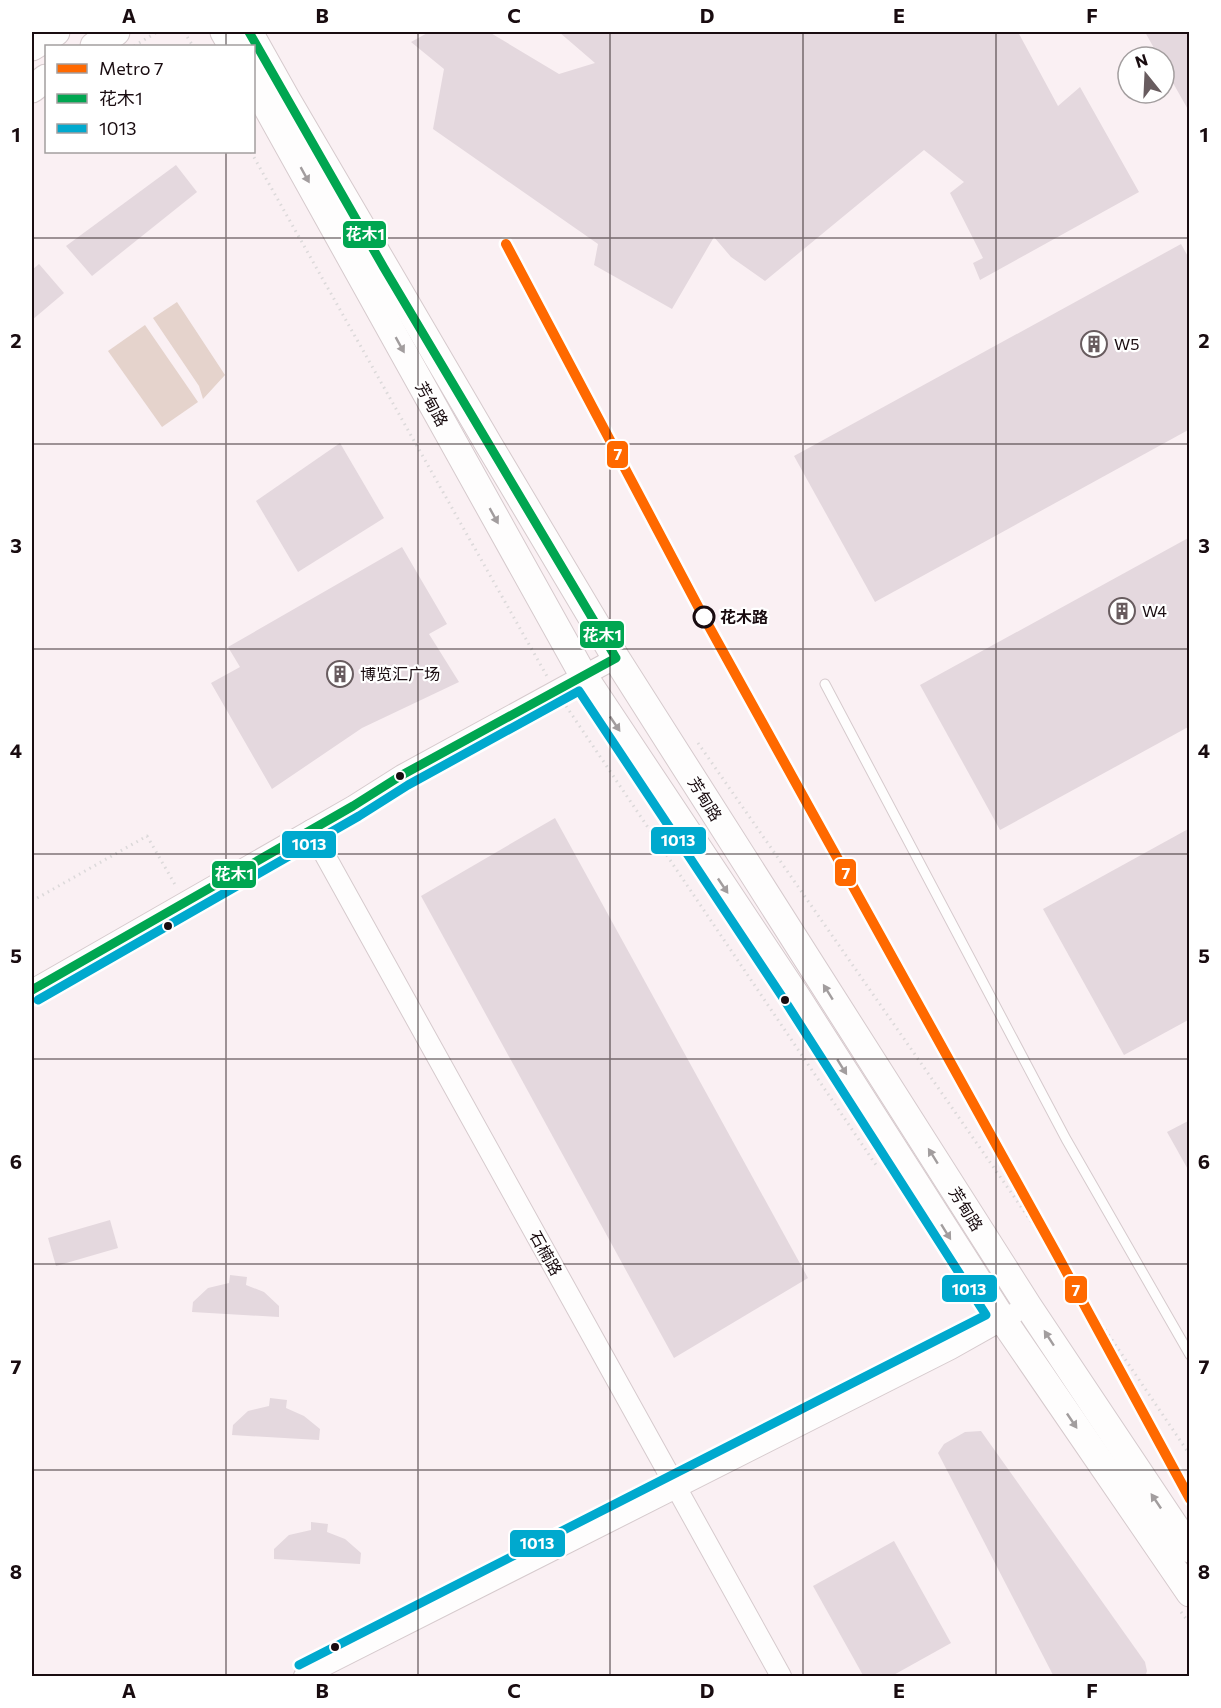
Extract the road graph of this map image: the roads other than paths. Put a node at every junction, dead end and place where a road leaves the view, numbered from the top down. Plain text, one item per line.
1 (56, 32) edge
2 (116, 32) edge
3 (249, 32) edge
4 (96, 45) edge
5 (32, 47) edge
6 (45, 79) edge
7 (255, 86) edge
8 (32, 89) edge
9 (616, 658) junction
10 (583, 675) junction
11 (825, 684) dead end
12 (311, 830) junction
13 (32, 990) edge
14 (1028, 1306) junction
15 (1003, 1320) junction
16 (1190, 1355) edge
17 (676, 1488) junction
18 (1190, 1549) edge
19 (1190, 1593) edge
20 (304, 1677) edge
21 (780, 1677) edge

1 - 5 main road
2 - 4 main road
3 - 9 main road, 芳甸路
6 - 8 main road
7 -> 10 main road, 芳甸路
9 - 10 street
14 -> 9 main road, 芳甸路
10 - 12 street
10 -> 15 main road, 芳甸路
11 - 16 lane
12 - 13 street
12 - 17 street, 石楠路
14 - 15 street
18 -> 14 main road, 芳甸路
15 - 17 street
15 -> 19 main road, 芳甸路
17 - 20 street
17 - 21 street, 石楠路

